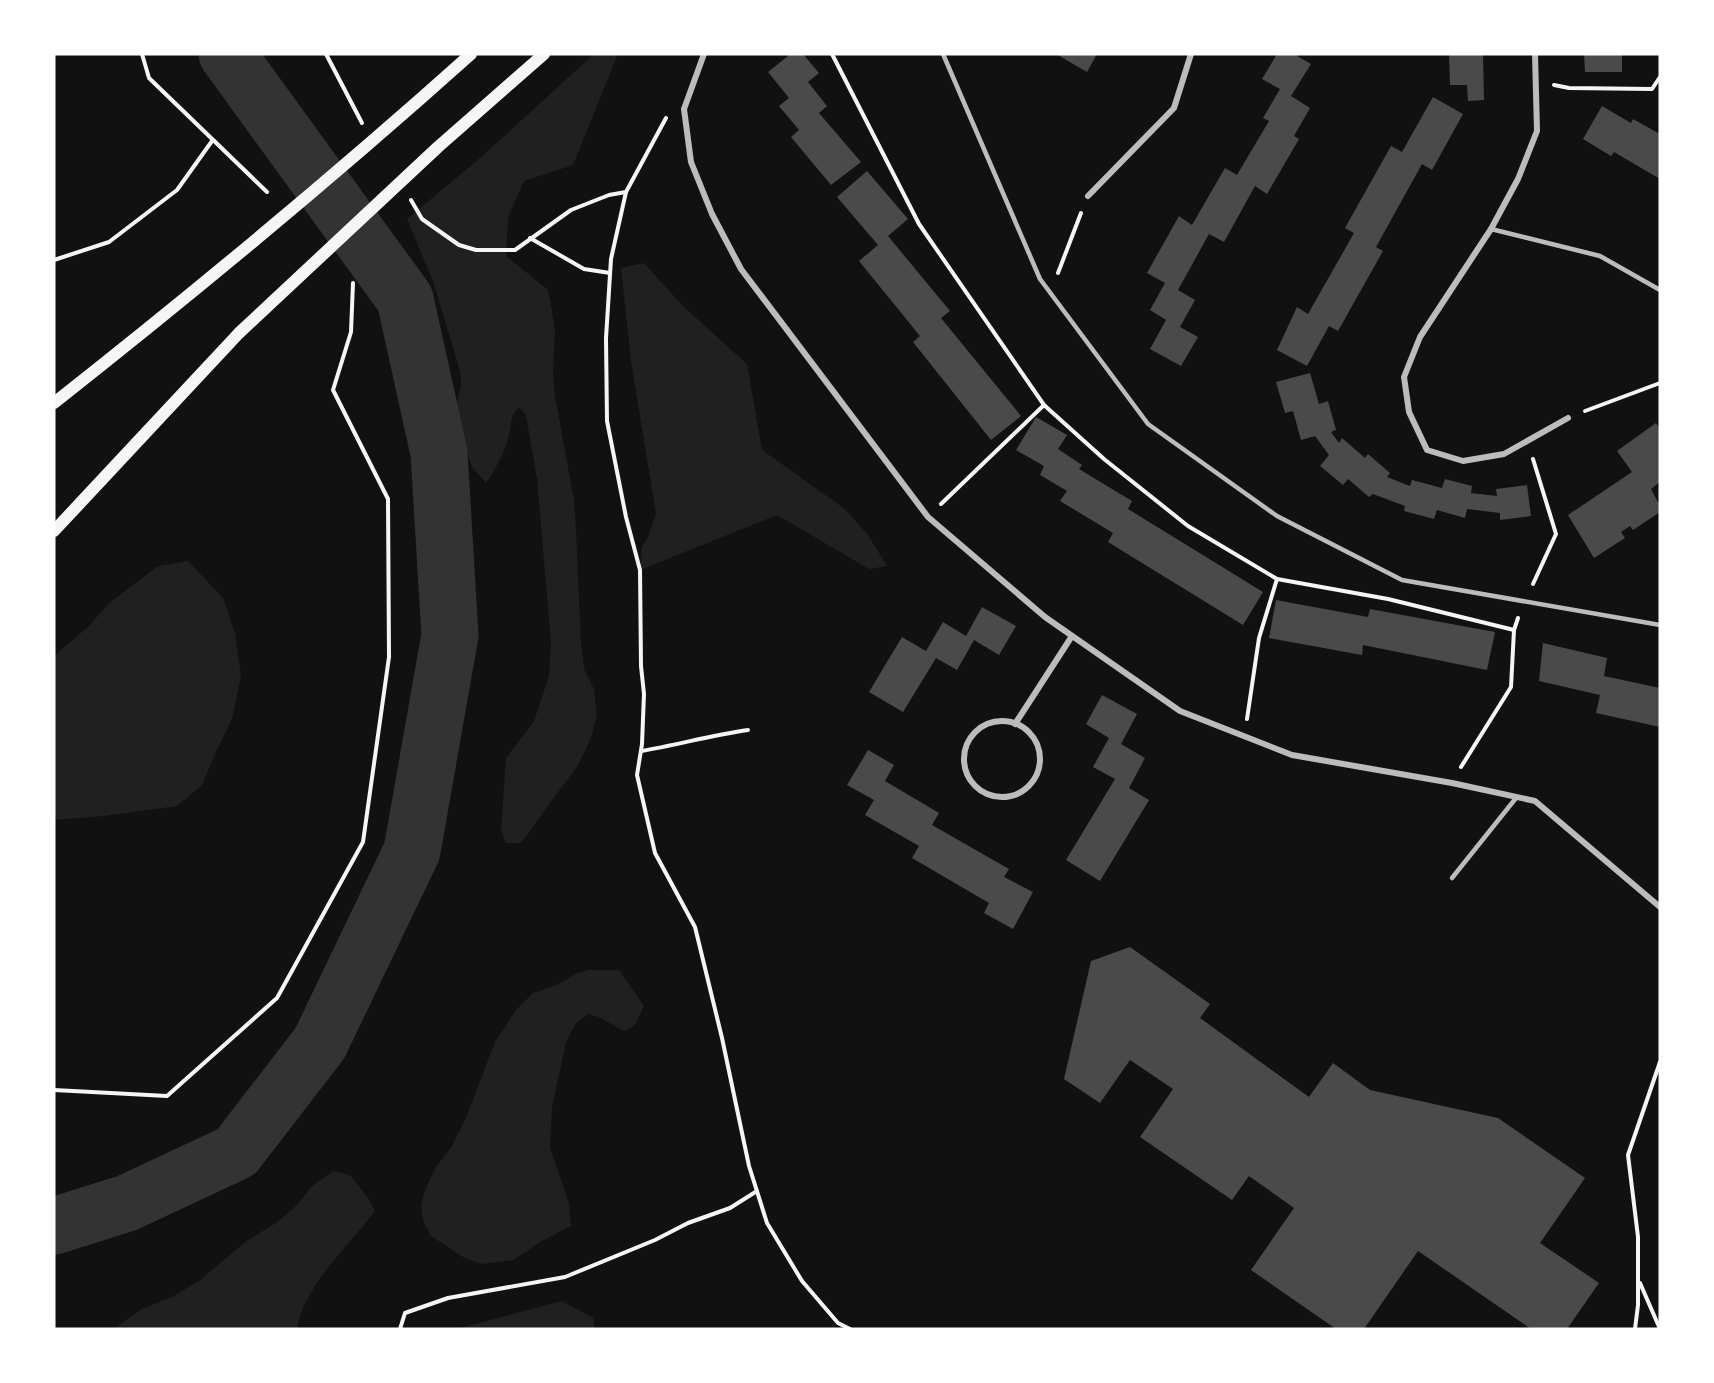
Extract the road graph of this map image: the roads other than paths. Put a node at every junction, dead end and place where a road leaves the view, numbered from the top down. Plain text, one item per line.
1 (471, 54) edge
2 (544, 54) edge
3 (704, 54) edge
4 (943, 54) edge
5 (1191, 54) edge
6 (1535, 54) edge
7 (1088, 196) road end
8 (1491, 229) junction
9 (1660, 290) edge
10 (54, 403) edge
11 (1568, 418) road end
12 (54, 531) edge
13 (1660, 625) edge
14 (1072, 636) junction
15 (1015, 724) junction
16 (1516, 798) junction
17 (1452, 878) dead end
18 (1660, 907) edge

1 - 10 main road
2 - 12 main road
3 - 14 street
4 - 13 lane
5 - 7 street
6 - 8 street
8 - 9 lane
8 - 11 street
14 - 15 street
14 - 16 street
15 - 15 street
16 - 17 lane
16 - 18 street

